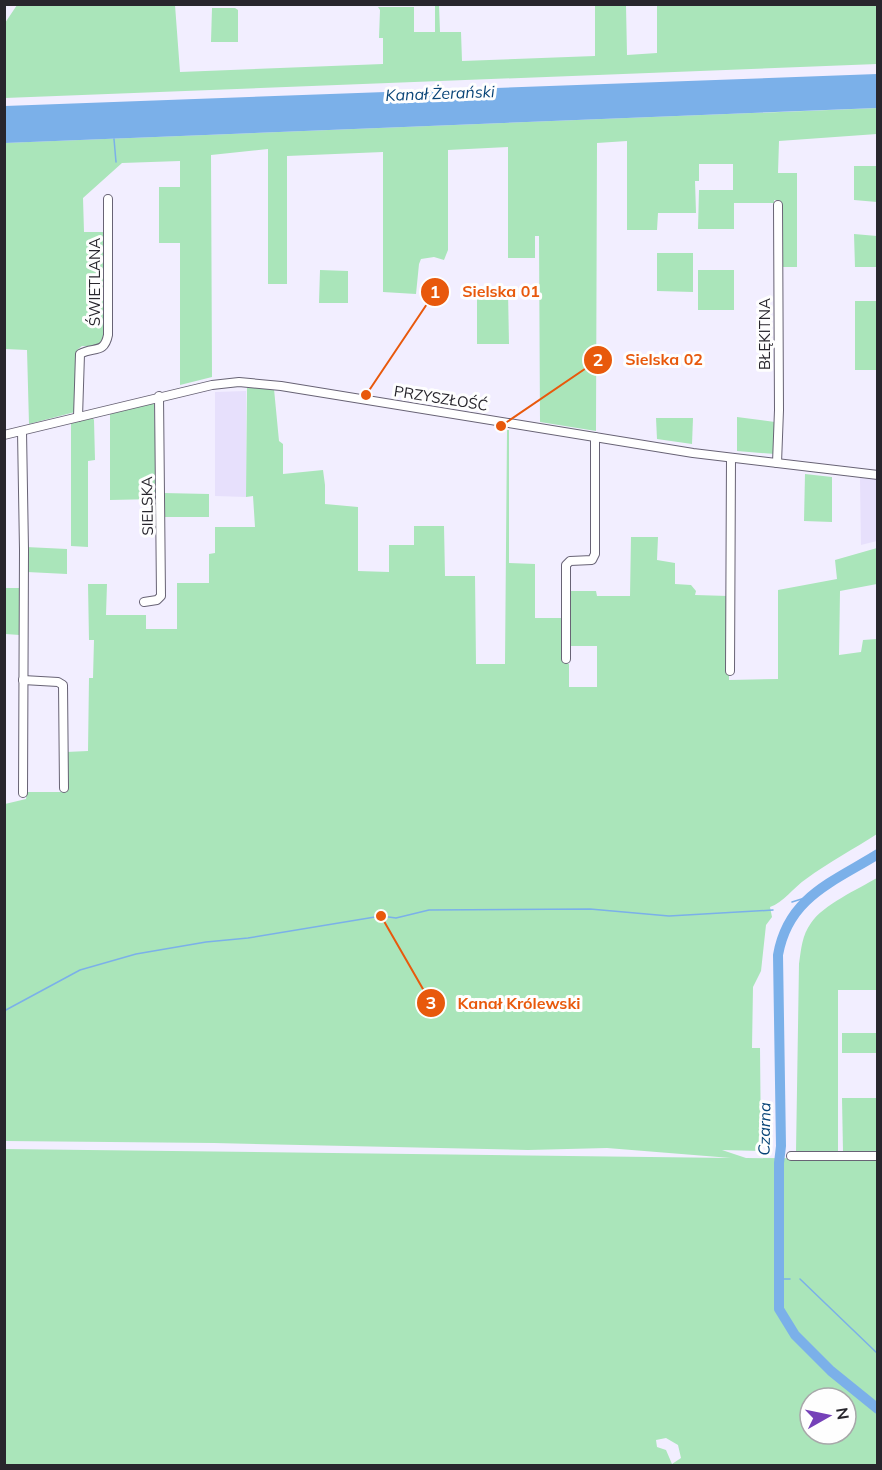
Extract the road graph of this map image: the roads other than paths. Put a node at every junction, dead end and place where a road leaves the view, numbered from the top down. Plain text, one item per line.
1 (108, 199) dead end
2 (778, 205) dead end
3 (159, 396) junction
4 (78, 417) junction
5 (22, 431) junction
6 (4, 435) edge
7 (595, 437) junction
8 (730, 458) junction
9 (777, 464) junction
10 (878, 475) edge
11 (144, 602) dead end
12 (566, 659) dead end
13 (730, 671) dead end
14 (23, 680) junction
15 (64, 788) dead end
16 (22, 793) dead end
17 (791, 1156) dead end
18 (878, 1156) edge

1 - 4 street, ŚWIETLANA
2 - 9 street, BŁĘKITNA
3 - 4 street, PRZYSZŁOŚĆ
3 - 7 street, PRZYSZŁOŚĆ
3 - 11 street, SIELSKA
4 - 5 street, PRZYSZŁOŚĆ
5 - 6 street, PRZYSZŁOŚĆ
5 - 14 street
7 - 8 street, PRZYSZŁOŚĆ
7 - 12 street
8 - 9 street, PRZYSZŁOŚĆ
8 - 13 street
9 - 10 street, PRZYSZŁOŚĆ
14 - 15 street
14 - 16 street
17 - 18 street

